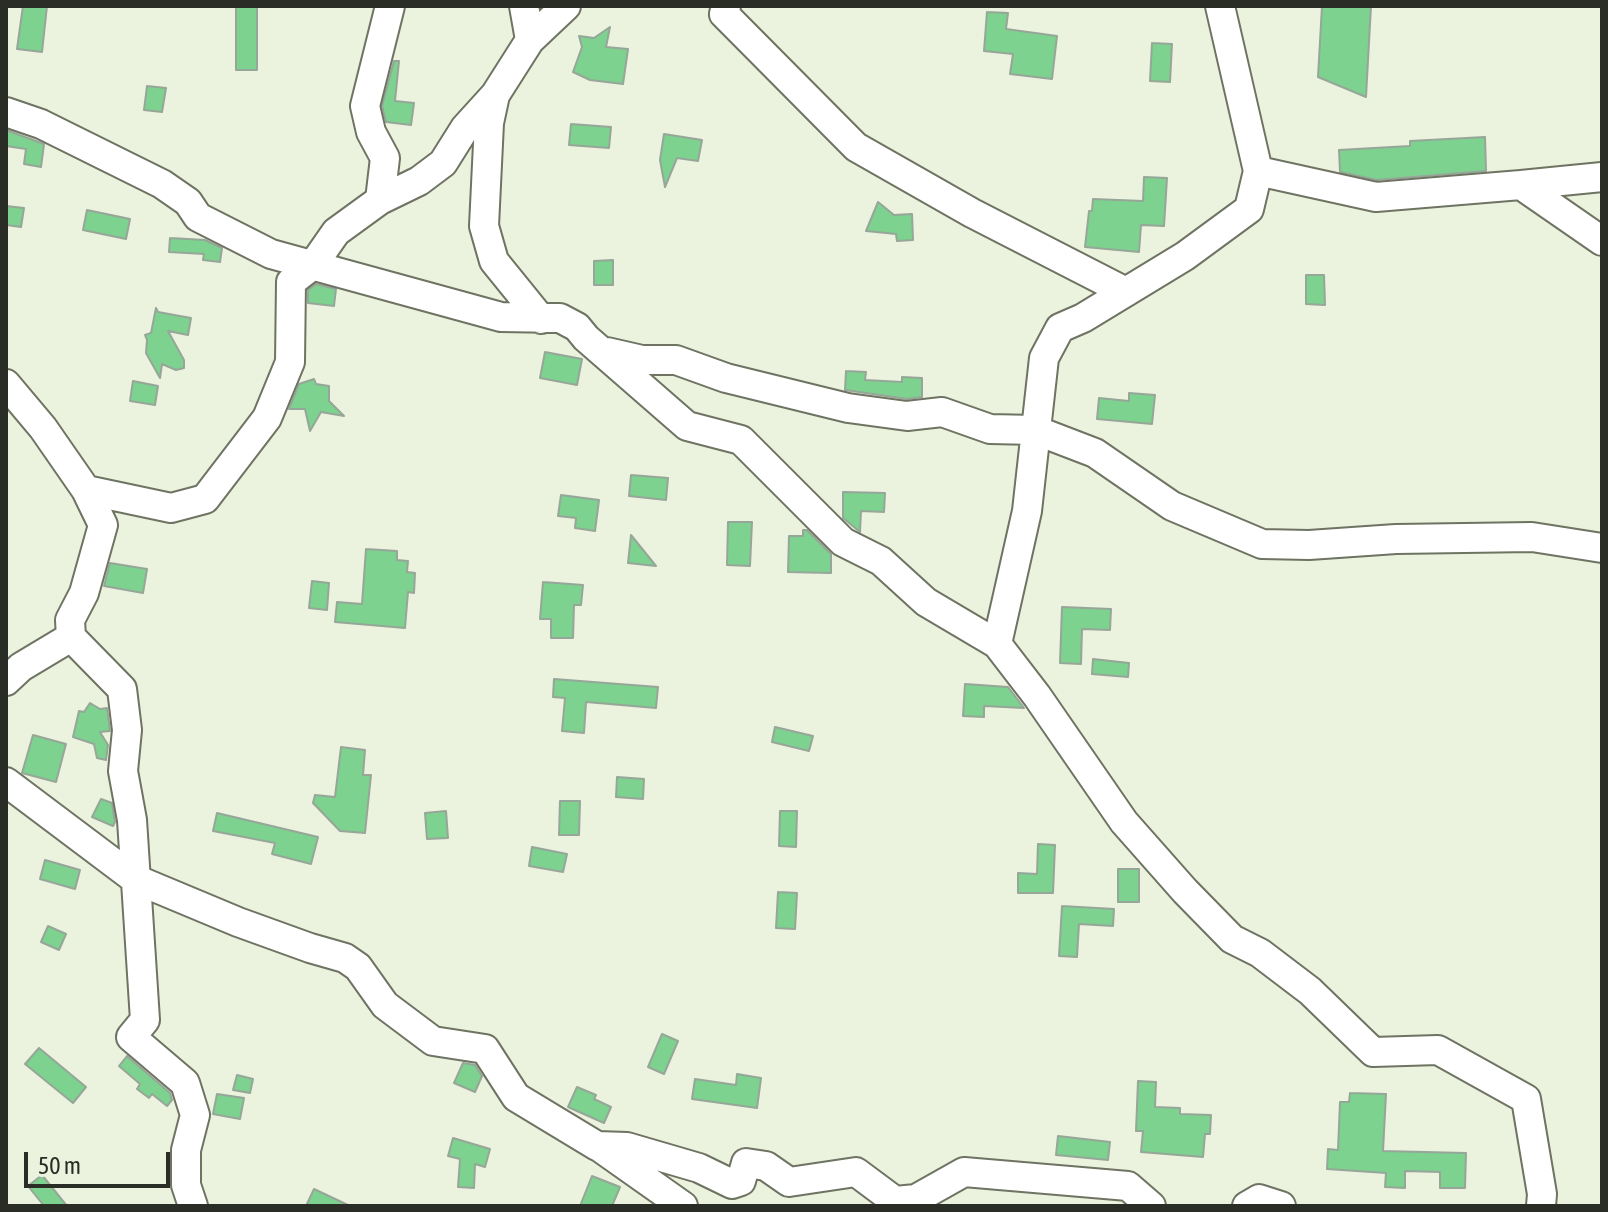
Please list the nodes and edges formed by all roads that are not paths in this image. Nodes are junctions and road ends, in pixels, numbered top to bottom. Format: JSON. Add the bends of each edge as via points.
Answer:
{"nodes":[{"id":1,"x":390,"y":6,"type":"edge"},
{"id":2,"x":524,"y":6,"type":"edge"},
{"id":3,"x":566,"y":6,"type":"edge"},
{"id":4,"x":1220,"y":6,"type":"edge"},
{"id":5,"x":722,"y":9,"type":"edge"},
{"id":6,"x":530,"y":40,"type":"junction"},
{"id":7,"x":495,"y":95,"type":"junction"},
{"id":8,"x":6,"y":112,"type":"edge"},
{"id":9,"x":1258,"y":171,"type":"junction"},
{"id":10,"x":1602,"y":177,"type":"edge"},
{"id":11,"x":1521,"y":185,"type":"junction"},
{"id":12,"x":380,"y":200,"type":"junction"},
{"id":13,"x":1602,"y":241,"type":"edge"},
{"id":14,"x":313,"y":265,"type":"junction"},
{"id":15,"x":1126,"y":292,"type":"junction"},
{"id":16,"x":541,"y":319,"type":"junction"},
{"id":17,"x":603,"y":351,"type":"junction"},
{"id":18,"x":6,"y":384,"type":"edge"},
{"id":19,"x":1035,"y":430,"type":"junction"},
{"id":20,"x":86,"y":490,"type":"junction"},
{"id":21,"x":1602,"y":548,"type":"edge"},
{"id":22,"x":71,"y":637,"type":"junction"},
{"id":23,"x":997,"y":644,"type":"junction"},
{"id":24,"x":6,"y":681,"type":"edge"},
{"id":25,"x":6,"y":782,"type":"edge"},
{"id":26,"x":135,"y":879,"type":"junction"},
{"id":27,"x":597,"y":1146,"type":"junction"},
{"id":28,"x":193,"y":1206,"type":"edge"},
{"id":29,"x":683,"y":1206,"type":"edge"},
{"id":30,"x":1151,"y":1206,"type":"edge"},
{"id":31,"x":1247,"y":1206,"type":"edge"},
{"id":32,"x":1281,"y":1206,"type":"edge"},
{"id":33,"x":1541,"y":1206,"type":"edge"}],
"edges":[{"from":1,"to":12,"type":"street","via":[[365,106],[385,158]]},
{"from":2,"to":6,"type":"street"},
{"from":3,"to":6,"type":"street"},
{"from":4,"to":9,"type":"street"},
{"from":5,"to":15,"type":"street","via":[[856,147]]},
{"from":6,"to":7,"type":"street"},
{"from":7,"to":12,"type":"street","via":[[443,163]]},
{"from":7,"to":16,"type":"street","via":[[484,226],[494,261]]},
{"from":8,"to":14,"type":"street","via":[[162,184],[188,202],[198,217],[271,254]]},
{"from":9,"to":11,"type":"street","via":[[1376,197]]},
{"from":9,"to":15,"type":"street","via":[[1249,209]]},
{"from":10,"to":11,"type":"street"},
{"from":11,"to":13,"type":"street"},
{"from":12,"to":14,"type":"street","via":[[336,232]]},
{"from":14,"to":16,"type":"street","via":[[501,317]]},
{"from":14,"to":20,"type":"street","via":[[291,282],[290,362],[267,418],[205,499],[171,508]]},
{"from":15,"to":19,"type":"street","via":[[1060,328],[1044,358]]},
{"from":16,"to":17,"type":"street","via":[[560,318]]},
{"from":17,"to":19,"type":"street","via":[[642,360],[676,360],[848,408],[907,416],[942,412],[990,429]]},
{"from":17,"to":23,"type":"street","via":[[687,426],[741,440],[843,542],[881,561],[926,602]]},
{"from":18,"to":20,"type":"street"},
{"from":19,"to":21,"type":"street","via":[[1095,453],[1172,506],[1262,544],[1532,537]]},
{"from":19,"to":23,"type":"street","via":[[1027,511]]},
{"from":20,"to":22,"type":"street","via":[[103,525],[84,593],[70,620]]},
{"from":22,"to":24,"type":"street"},
{"from":22,"to":26,"type":"street","via":[[122,689],[127,730],[123,771]]},
{"from":23,"to":33,"type":"street","via":[[1124,822],[1232,939],[1310,991],[1373,1052],[1438,1050],[1526,1099]]},
{"from":25,"to":26,"type":"street"},
{"from":26,"to":27,"type":"street","via":[[345,958],[358,967],[385,1005],[433,1041],[485,1049],[516,1097]]},
{"from":26,"to":28,"type":"street","via":[[145,1020],[131,1037],[185,1083],[195,1115],[186,1150],[186,1185]]},
{"from":27,"to":29,"type":"street"},
{"from":27,"to":30,"type":"street","via":[[627,1147],[699,1168],[732,1184],[741,1181],[746,1163],[766,1166],[789,1182],[856,1172],[895,1201],[916,1199],[964,1172],[1128,1186]]},
{"from":31,"to":32,"type":"street","via":[[1259,1199]]}]}
